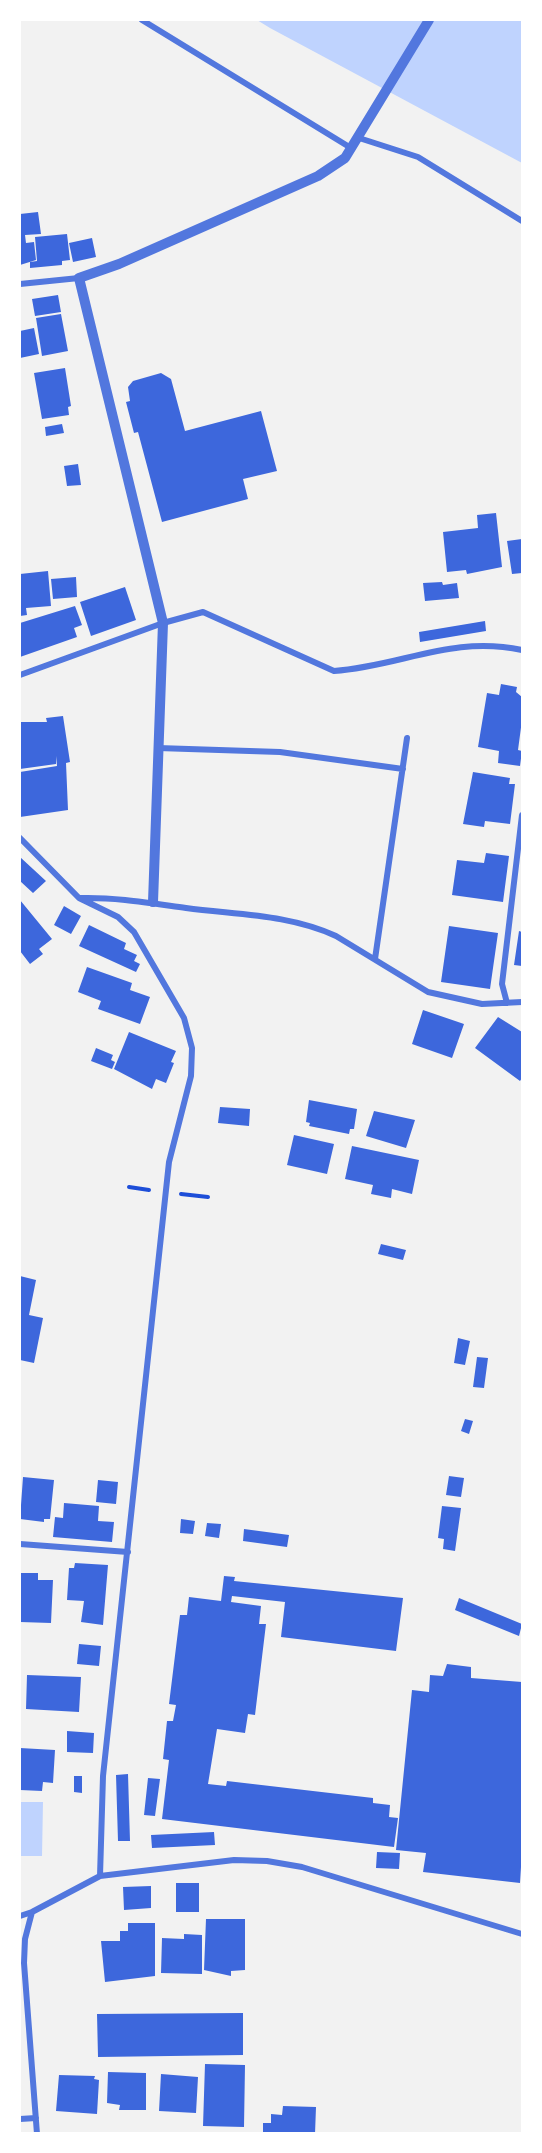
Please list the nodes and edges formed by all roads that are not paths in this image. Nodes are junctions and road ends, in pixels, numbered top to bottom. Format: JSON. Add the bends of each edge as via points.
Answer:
{"nodes":[{"id":1,"x":142,"y":20,"type":"edge"},
{"id":2,"x":429,"y":20,"type":"edge"},
{"id":3,"x":359,"y":138,"type":"junction"},
{"id":4,"x":351,"y":148,"type":"junction"},
{"id":5,"x":522,"y":220,"type":"edge"},
{"id":6,"x":79,"y":278,"type":"junction"},
{"id":7,"x":20,"y":284,"type":"edge"},
{"id":8,"x":163,"y":623,"type":"junction"},
{"id":9,"x":522,"y":650,"type":"edge"},
{"id":10,"x":20,"y":675,"type":"edge"},
{"id":11,"x":407,"y":738,"type":"dead end"},
{"id":12,"x":158,"y":748,"type":"junction"},
{"id":13,"x":403,"y":769,"type":"junction"},
{"id":14,"x":522,"y":815,"type":"edge"},
{"id":15,"x":20,"y":838,"type":"edge"},
{"id":16,"x":79,"y":898,"type":"junction"},
{"id":17,"x":153,"y":902,"type":"junction"},
{"id":18,"x":375,"y":959,"type":"junction"},
{"id":19,"x":522,"y":1002,"type":"edge"},
{"id":20,"x":507,"y":1003,"type":"junction"},
{"id":21,"x":20,"y":1544,"type":"edge"},
{"id":22,"x":128,"y":1552,"type":"junction"},
{"id":23,"x":100,"y":1876,"type":"junction"},
{"id":24,"x":32,"y":1912,"type":"junction"},
{"id":25,"x":20,"y":1916,"type":"edge"},
{"id":26,"x":522,"y":1934,"type":"edge"},
{"id":27,"x":36,"y":2118,"type":"junction"},
{"id":28,"x":20,"y":2119,"type":"edge"},
{"id":29,"x":37,"y":2133,"type":"edge"}],
"edges":[{"from":1,"to":4,"type":"street"},
{"from":2,"to":3,"type":"street"},
{"from":3,"to":4,"type":"street"},
{"from":3,"to":5,"type":"street","via":[[418,157]]},
{"from":4,"to":6,"type":"street","via":[[345,158],[318,176]]},
{"from":6,"to":7,"type":"street"},
{"from":6,"to":8,"type":"street"},
{"from":8,"to":9,"type":"street","via":[[203,612],[334,671],[354,670],[461,645]]},
{"from":8,"to":10,"type":"street"},
{"from":8,"to":12,"type":"street"},
{"from":11,"to":13,"type":"street"},
{"from":12,"to":13,"type":"street","via":[[280,752]]},
{"from":12,"to":17,"type":"street"},
{"from":13,"to":18,"type":"street"},
{"from":14,"to":20,"type":"street","via":[[502,984]]},
{"from":15,"to":16,"type":"street"},
{"from":16,"to":17,"type":"street","via":[[117,897]]},
{"from":16,"to":22,"type":"street","via":[[118,917],[134,932],[184,1018],[192,1048],[191,1076],[169,1162]]},
{"from":17,"to":18,"type":"street","via":[[269,916],[320,929]]},
{"from":18,"to":20,"type":"street","via":[[428,992],[463,1002]]},
{"from":19,"to":20,"type":"street"},
{"from":21,"to":22,"type":"street"},
{"from":22,"to":23,"type":"street","via":[[103,1776]]},
{"from":23,"to":24,"type":"street"},
{"from":23,"to":26,"type":"street","via":[[234,1860],[267,1861],[302,1867]]},
{"from":24,"to":25,"type":"street"},
{"from":24,"to":27,"type":"street","via":[[24,1963]]},
{"from":27,"to":28,"type":"street"},
{"from":27,"to":29,"type":"street"}]}
